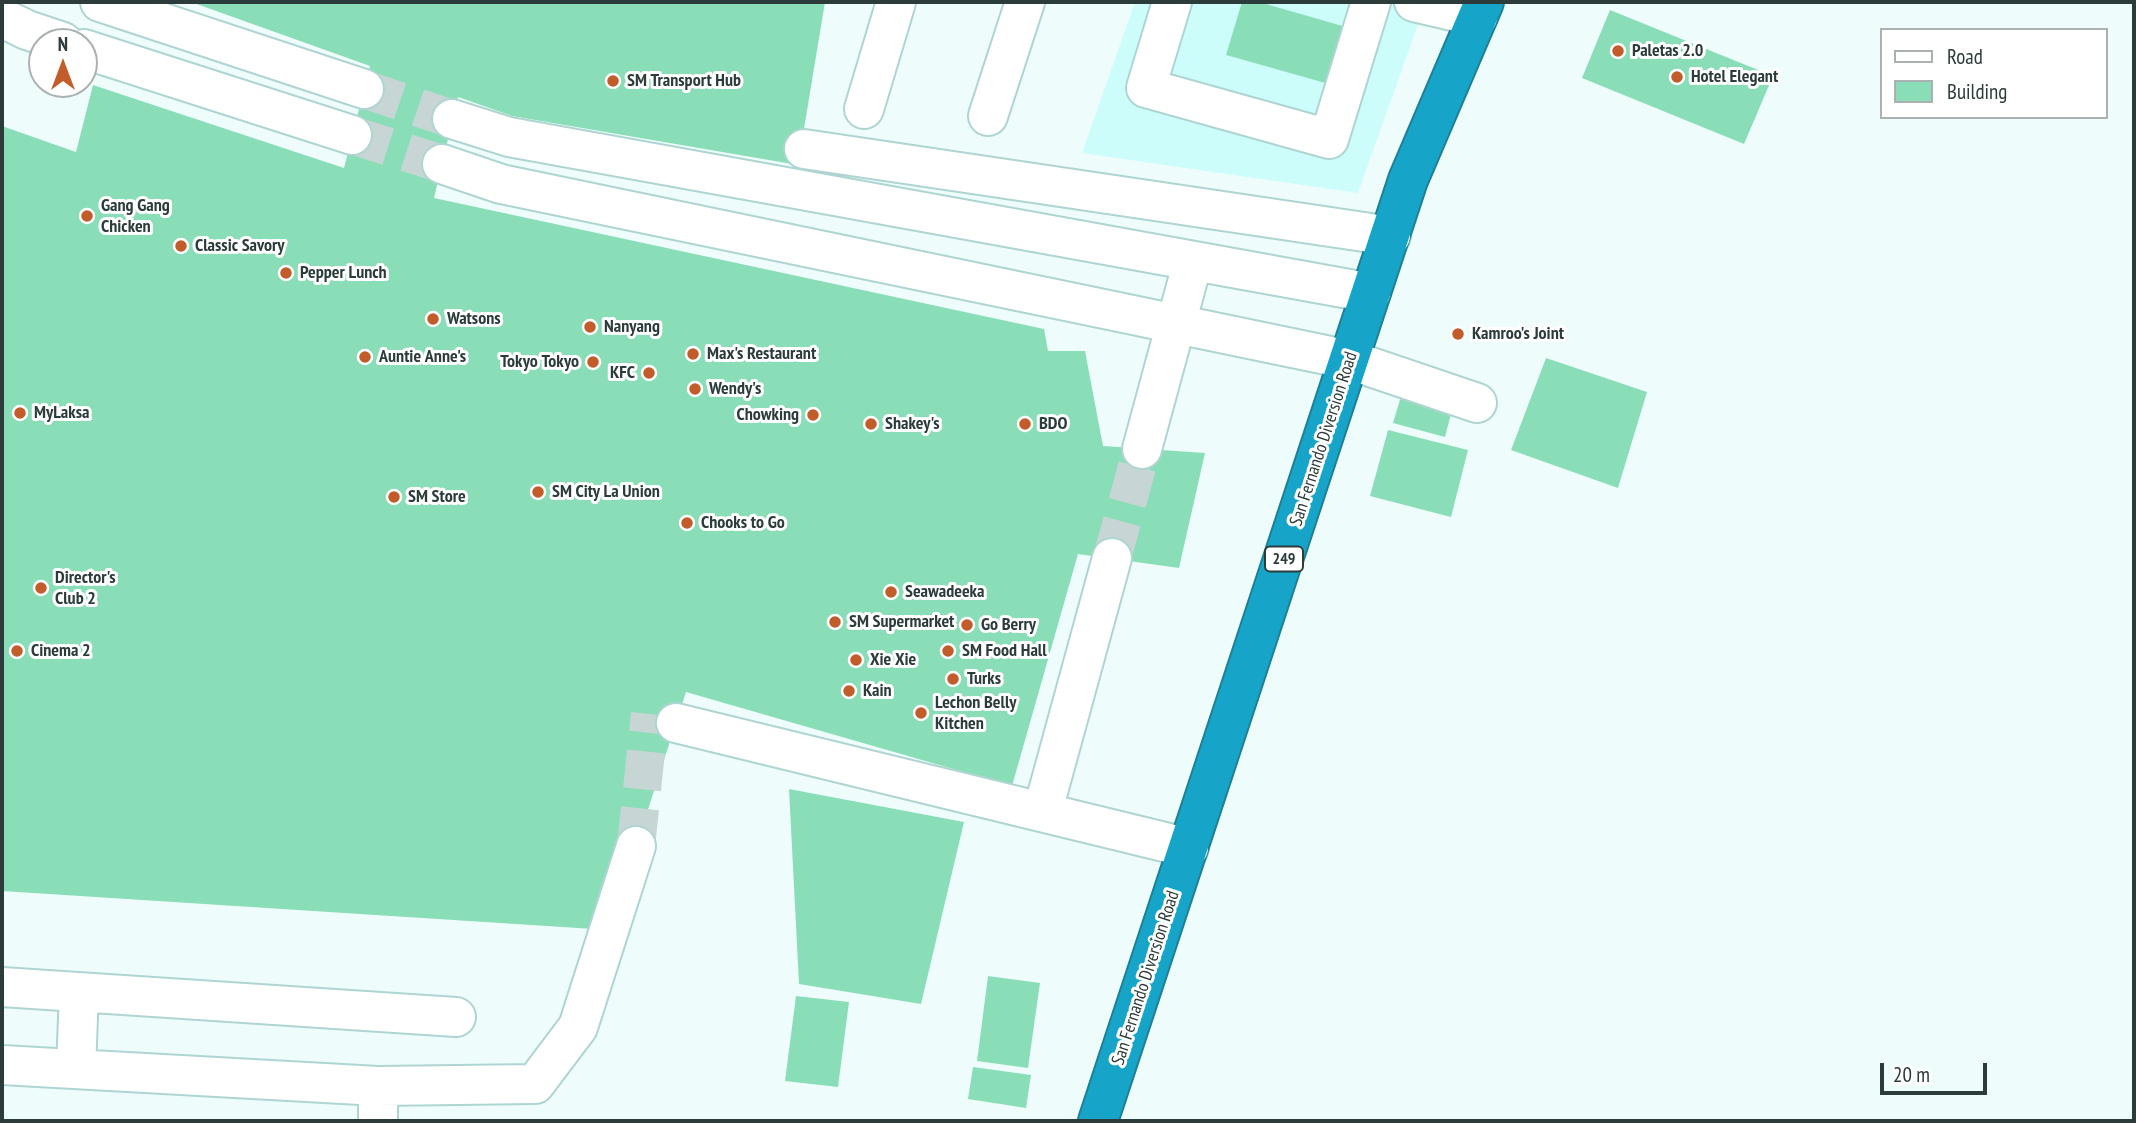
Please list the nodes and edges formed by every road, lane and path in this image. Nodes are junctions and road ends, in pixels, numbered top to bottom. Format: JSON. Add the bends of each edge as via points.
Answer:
{"nodes":[{"id":1,"x":100,"y":2,"type":"edge"},
{"id":2,"x":896,"y":2,"type":"edge"},
{"id":3,"x":1025,"y":2,"type":"edge"},
{"id":4,"x":1172,"y":2,"type":"edge"},
{"id":5,"x":1371,"y":2,"type":"edge"},
{"id":6,"x":1414,"y":2,"type":"edge"},
{"id":7,"x":1481,"y":9,"type":"edge"},
{"id":8,"x":19,"y":17,"type":"edge"},
{"id":9,"x":38,"y":28,"type":"edge"},
{"id":10,"x":98,"y":53,"type":"edge"},
{"id":11,"x":364,"y":89,"type":"tunnel mouth"},
{"id":12,"x":864,"y":109,"type":"dead end"},
{"id":13,"x":988,"y":116,"type":"dead end"},
{"id":14,"x":452,"y":119,"type":"tunnel mouth"},
{"id":15,"x":352,"y":135,"type":"tunnel mouth"},
{"id":16,"x":804,"y":149,"type":"dead end"},
{"id":17,"x":442,"y":164,"type":"tunnel mouth"},
{"id":18,"x":1391,"y":236,"type":"junction"},
{"id":19,"x":1193,"y":261,"type":"junction"},
{"id":20,"x":1371,"y":293,"type":"junction"},
{"id":21,"x":1176,"y":324,"type":"junction"},
{"id":22,"x":1350,"y":360,"type":"junction"},
{"id":23,"x":1477,"y":403,"type":"dead end"},
{"id":24,"x":1142,"y":449,"type":"tunnel mouth"},
{"id":25,"x":1112,"y":558,"type":"tunnel mouth"},
{"id":26,"x":676,"y":723,"type":"dead end"},
{"id":27,"x":1042,"y":810,"type":"junction"},
{"id":28,"x":636,"y":846,"type":"tunnel mouth"},
{"id":29,"x":1189,"y":848,"type":"junction"},
{"id":30,"x":2,"y":987,"type":"edge"},
{"id":31,"x":79,"y":992,"type":"junction"},
{"id":32,"x":456,"y":1017,"type":"dead end"},
{"id":33,"x":2,"y":1065,"type":"edge"},
{"id":34,"x":76,"y":1069,"type":"junction"},
{"id":35,"x":378,"y":1103,"type":"edge"},
{"id":36,"x":1098,"y":1121,"type":"edge"}],
"edges":[{"from":1,"to":11,"type":"street"},
{"from":2,"to":12,"type":"street"},
{"from":3,"to":13,"type":"street"},
{"from":4,"to":5,"type":"street","via":[[1146,88],[1329,139]]},
{"from":6,"to":7,"type":"street"},
{"from":7,"to":18,"type":"highway","name":"San Fernando Diversion Road","number":"249","via":[[1408,180]]},
{"from":8,"to":9,"type":"street"},
{"from":10,"to":15,"type":"street"},
{"from":14,"to":19,"type":"street","via":[[509,137]]},
{"from":16,"to":18,"type":"street"},
{"from":17,"to":21,"type":"street","via":[[501,184]]},
{"from":18,"to":20,"type":"highway","name":"San Fernando Diversion Road","number":"249"},
{"from":19,"to":20,"type":"street"},
{"from":19,"to":21,"type":"street"},
{"from":20,"to":22,"type":"highway","name":"San Fernando Diversion Road","number":"249"},
{"from":21,"to":22,"type":"street"},
{"from":21,"to":24,"type":"street"},
{"from":22,"to":23,"type":"street"},
{"from":22,"to":29,"type":"highway","name":"San Fernando Diversion Road","number":"249"},
{"from":25,"to":27,"type":"street"},
{"from":26,"to":27,"type":"street"},
{"from":27,"to":29,"type":"street"},
{"from":28,"to":35,"type":"street","via":[[578,1027],[535,1084]]},
{"from":29,"to":36,"type":"highway","name":"San Fernando Diversion Road","number":"249"},
{"from":30,"to":31,"type":"street"},
{"from":31,"to":32,"type":"street"},
{"from":31,"to":34,"type":"street"},
{"from":33,"to":34,"type":"street"},
{"from":34,"to":35,"type":"street"}]}
